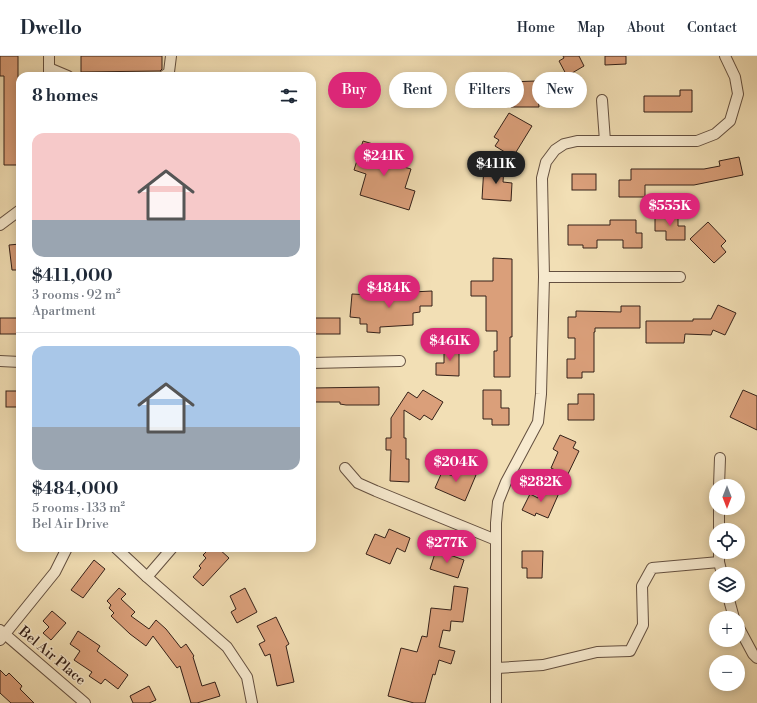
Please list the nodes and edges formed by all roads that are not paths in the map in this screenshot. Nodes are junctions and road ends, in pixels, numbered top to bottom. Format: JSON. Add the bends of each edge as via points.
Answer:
{"nodes":[{"id":1,"x":49,"y":56,"type":"edge"},
{"id":2,"x":170,"y":56,"type":"edge"},
{"id":3,"x":725,"y":56,"type":"edge"},
{"id":4,"x":49,"y":72,"type":"edge"},
{"id":5,"x":169,"y":72,"type":"edge"},
{"id":6,"x":602,"y":100,"type":"dead end"},
{"id":7,"x":605,"y":141,"type":"junction"},
{"id":8,"x":16,"y":213,"type":"edge"},
{"id":9,"x":0,"y":225,"type":"edge"},
{"id":10,"x":544,"y":276,"type":"junction"},
{"id":11,"x":680,"y":277,"type":"dead end"},
{"id":12,"x":0,"y":361,"type":"edge"},
{"id":13,"x":400,"y":361,"type":"dead end"},
{"id":14,"x":16,"y":362,"type":"edge"},
{"id":15,"x":316,"y":363,"type":"edge"},
{"id":16,"x":720,"y":458,"type":"dead end"},
{"id":17,"x":345,"y":468,"type":"dead end"},
{"id":18,"x":720,"y":479,"type":"edge"},
{"id":19,"x":496,"y":540,"type":"junction"},
{"id":20,"x":65,"y":552,"type":"edge"},
{"id":21,"x":120,"y":552,"type":"edge"},
{"id":22,"x":169,"y":552,"type":"edge"},
{"id":23,"x":709,"y":559,"type":"edge"},
{"id":24,"x":147,"y":577,"type":"junction"},
{"id":25,"x":2,"y":635,"type":"edge"},
{"id":26,"x":745,"y":639,"type":"edge"},
{"id":27,"x":757,"y":658,"type":"edge"},
{"id":28,"x":497,"y":668,"type":"junction"},
{"id":29,"x":85,"y":703,"type":"edge"},
{"id":30,"x":252,"y":703,"type":"edge"},
{"id":31,"x":496,"y":703,"type":"edge"}],
"edges":[{"from":1,"to":4,"type":"street"},
{"from":2,"to":5,"type":"street"},
{"from":3,"to":7,"type":"street","via":[[735,77],[738,94],[730,120],[715,134],[698,141]]},
{"from":6,"to":7,"type":"street"},
{"from":7,"to":10,"type":"street","via":[[564,144],[555,150],[546,162],[542,178]]},
{"from":8,"to":9,"type":"street"},
{"from":10,"to":11,"type":"street"},
{"from":10,"to":19,"type":"street","via":[[538,422],[498,502]]},
{"from":12,"to":14,"type":"street"},
{"from":13,"to":15,"type":"street"},
{"from":16,"to":18,"type":"street"},
{"from":17,"to":19,"type":"street","via":[[358,483]]},
{"from":19,"to":28,"type":"street"},
{"from":20,"to":25,"type":"street","via":[[55,572]]},
{"from":21,"to":24,"type":"street"},
{"from":22,"to":24,"type":"street"},
{"from":23,"to":28,"type":"street","via":[[652,568],[642,586],[643,626],[630,651],[597,652],[543,665]]},
{"from":24,"to":30,"type":"street","via":[[228,647],[247,677]]},
{"from":25,"to":29,"type":"street","name":"Bel Air Place"},
{"from":26,"to":27,"type":"street"},
{"from":28,"to":31,"type":"street"}]}
